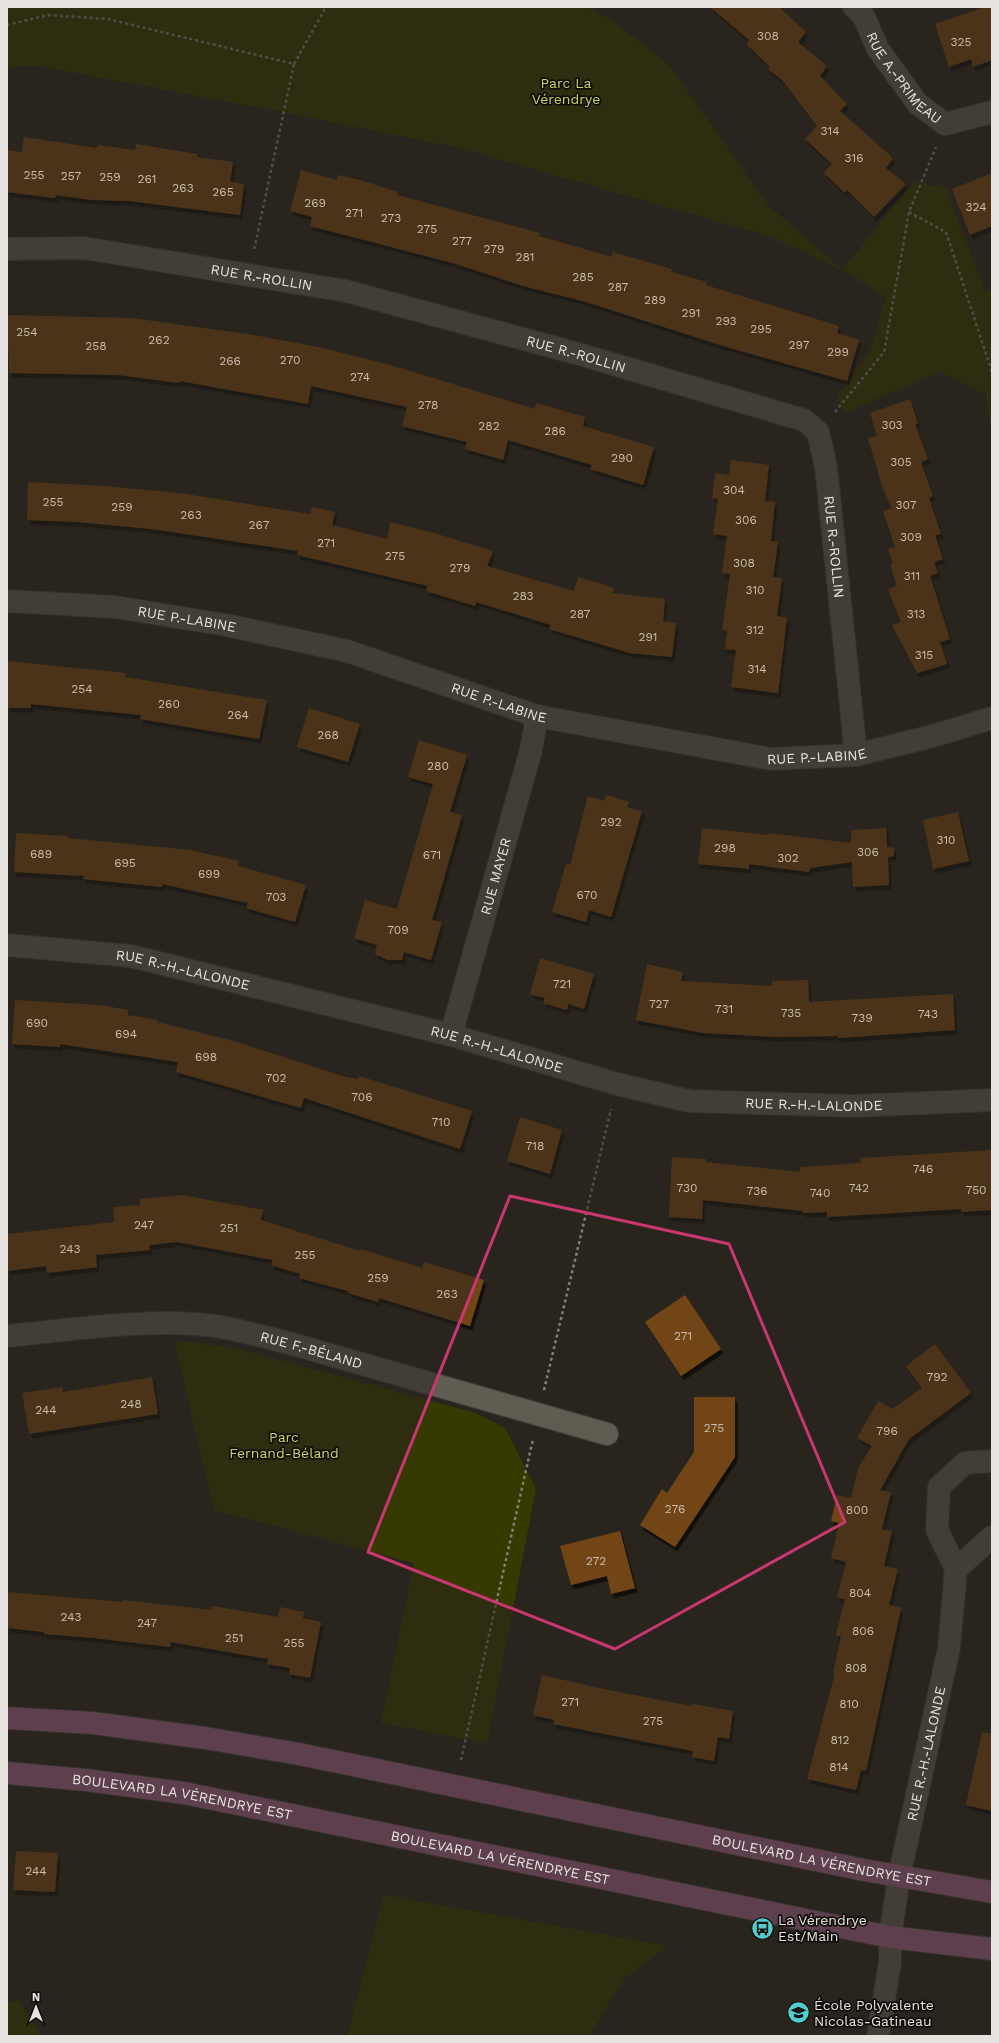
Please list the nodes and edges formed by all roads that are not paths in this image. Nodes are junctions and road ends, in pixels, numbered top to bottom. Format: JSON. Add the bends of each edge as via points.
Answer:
{"nodes":[{"id":1,"x":854,"y":7,"type":"edge"},
{"id":2,"x":992,"y":112,"type":"edge"},
{"id":3,"x":7,"y":249,"type":"edge"},
{"id":4,"x":7,"y":601,"type":"edge"},
{"id":5,"x":537,"y":716,"type":"junction"},
{"id":6,"x":992,"y":718,"type":"edge"},
{"id":7,"x":856,"y":755,"type":"junction"},
{"id":8,"x":7,"y":945,"type":"edge"},
{"id":9,"x":451,"y":1035,"type":"junction"},
{"id":10,"x":992,"y":1100,"type":"edge"},
{"id":11,"x":7,"y":1336,"type":"edge"},
{"id":12,"x":607,"y":1434,"type":"dead end"},
{"id":13,"x":992,"y":1461,"type":"edge"},
{"id":14,"x":992,"y":1537,"type":"edge"},
{"id":15,"x":956,"y":1569,"type":"junction"},
{"id":16,"x":7,"y":1718,"type":"edge"},
{"id":17,"x":7,"y":1773,"type":"edge"},
{"id":18,"x":899,"y":1877,"type":"junction"},
{"id":19,"x":992,"y":1892,"type":"edge"},
{"id":20,"x":890,"y":1937,"type":"junction"},
{"id":21,"x":992,"y":1949,"type":"edge"},
{"id":22,"x":878,"y":2036,"type":"edge"}],
"edges":[{"from":1,"to":2,"type":"street","name":"RUE A.-PRIMEAU","via":[[863,15],[878,50],[918,104],[945,124]]},
{"from":3,"to":7,"type":"street","name":"RUE R.-ROLLIN","via":[[84,248],[346,291],[576,353],[804,420],[818,432],[826,467]]},
{"from":4,"to":5,"type":"street","name":"RUE P.-LABINE","via":[[115,607],[241,628],[347,652]]},
{"from":5,"to":7,"type":"street","name":"RUE P.-LABINE","via":[[771,759]]},
{"from":5,"to":9,"type":"street","name":"RUE MAYER","via":[[531,750]]},
{"from":6,"to":7,"type":"street","name":"RUE P.-LABINE"},
{"from":8,"to":9,"type":"street","name":"RUE R.-H.-LALONDE","via":[[131,956]]},
{"from":9,"to":10,"type":"street","name":"RUE R.-H.-LALONDE","via":[[617,1084],[689,1101],[854,1106]]},
{"from":11,"to":12,"type":"street","name":"RUE F.-BÉLAND","via":[[104,1326],[198,1324],[289,1343]]},
{"from":13,"to":15,"type":"street","via":[[965,1463],[940,1488],[937,1530]]},
{"from":14,"to":15,"type":"street"},
{"from":15,"to":18,"type":"street","name":"RUE R.-H.-LALONDE","via":[[949,1648]]},
{"from":16,"to":18,"type":"main road","name":"BOULEVARD LA VÉRENDRYE EST","via":[[93,1723],[205,1738],[314,1757]]},
{"from":17,"to":20,"type":"main road","name":"BOULEVARD LA VÉRENDRYE EST","via":[[184,1793]]},
{"from":18,"to":19,"type":"main road","name":"BOULEVARD LA VÉRENDRYE EST"},
{"from":18,"to":20,"type":"street","name":"RUE R.-H.-LALONDE"},
{"from":20,"to":21,"type":"main road","name":"BOULEVARD LA VÉRENDRYE EST"},
{"from":20,"to":22,"type":"street","name":"RUE R.-H.-LALONDE","via":[[890,1963]]}]}
